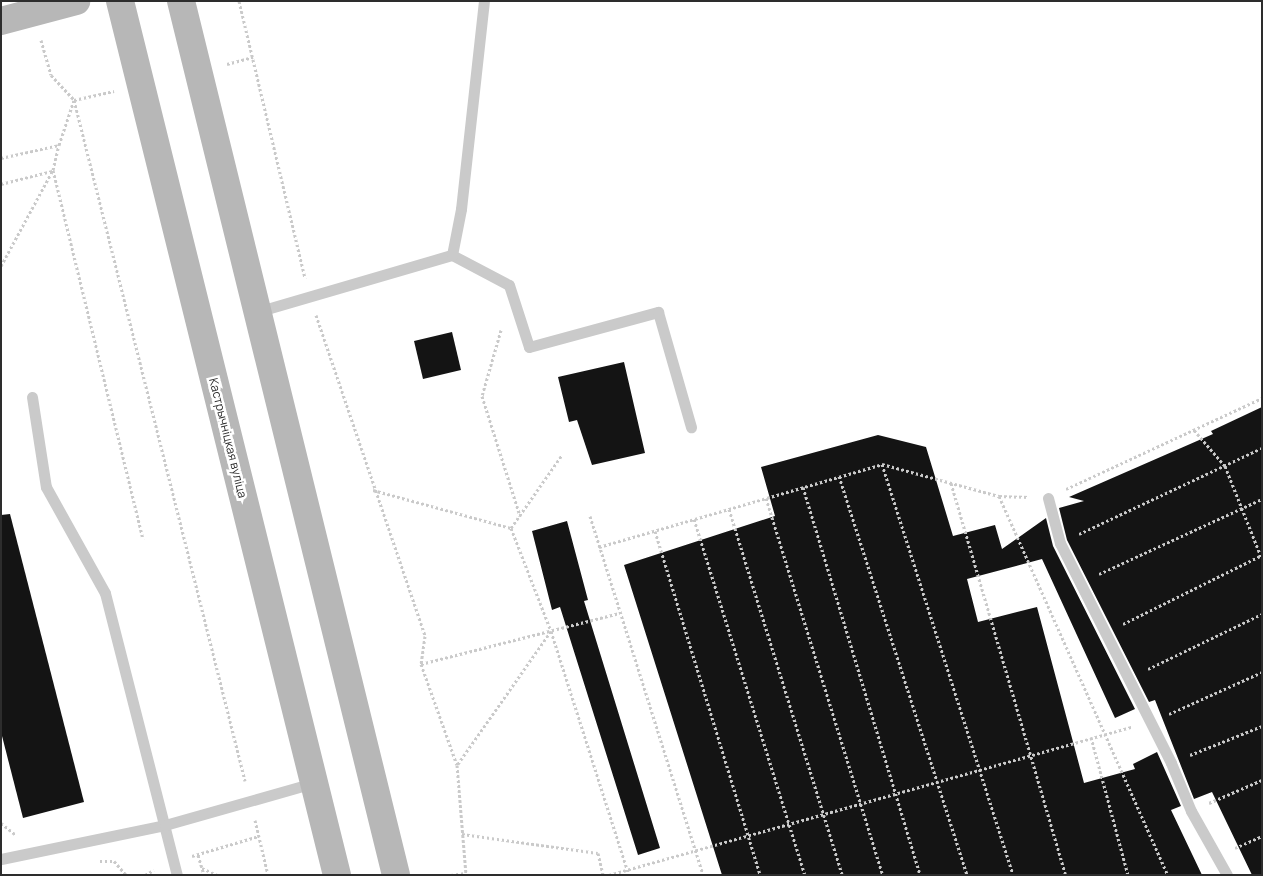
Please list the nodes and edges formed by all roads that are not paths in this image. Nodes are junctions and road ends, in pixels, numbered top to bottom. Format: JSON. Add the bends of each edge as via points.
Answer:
{"nodes":[{"id":1,"x":76,"y":1,"type":"edge"},
{"id":2,"x":120,"y":1,"type":"edge"},
{"id":3,"x":181,"y":1,"type":"edge"},
{"id":4,"x":484,"y":1,"type":"edge"},
{"id":5,"x":1,"y":21,"type":"edge"},
{"id":6,"x":452,"y":255,"type":"junction"},
{"id":7,"x":260,"y":311,"type":"junction"},
{"id":8,"x":32,"y":397,"type":"dead end"},
{"id":9,"x":691,"y":427,"type":"dead end"},
{"id":10,"x":1048,"y":498,"type":"road end"},
{"id":11,"x":313,"y":783,"type":"junction"},
{"id":12,"x":164,"y":826,"type":"junction"},
{"id":13,"x":1,"y":859,"type":"edge"},
{"id":14,"x":177,"y":875,"type":"edge"},
{"id":15,"x":337,"y":875,"type":"edge"},
{"id":16,"x":396,"y":875,"type":"edge"},
{"id":17,"x":1227,"y":875,"type":"edge"}],
"edges":[{"from":1,"to":5,"type":"main road"},
{"from":2,"to":11,"type":"main road","name":"Кастрычніцкая вуліца"},
{"from":3,"to":7,"type":"main road"},
{"from":4,"to":6,"type":"lane","via":[[461,209]]},
{"from":6,"to":7,"type":"lane"},
{"from":6,"to":9,"type":"lane","via":[[509,285],[529,347],[658,312]]},
{"from":7,"to":16,"type":"main road"},
{"from":8,"to":12,"type":"lane","via":[[46,486],[105,593]]},
{"from":10,"to":17,"type":"lane","via":[[1060,543],[1171,763],[1191,811]]},
{"from":11,"to":12,"type":"lane"},
{"from":11,"to":15,"type":"main road","name":"Кастрычніцкая вуліца"},
{"from":12,"to":13,"type":"lane"},
{"from":12,"to":14,"type":"lane"}]}
